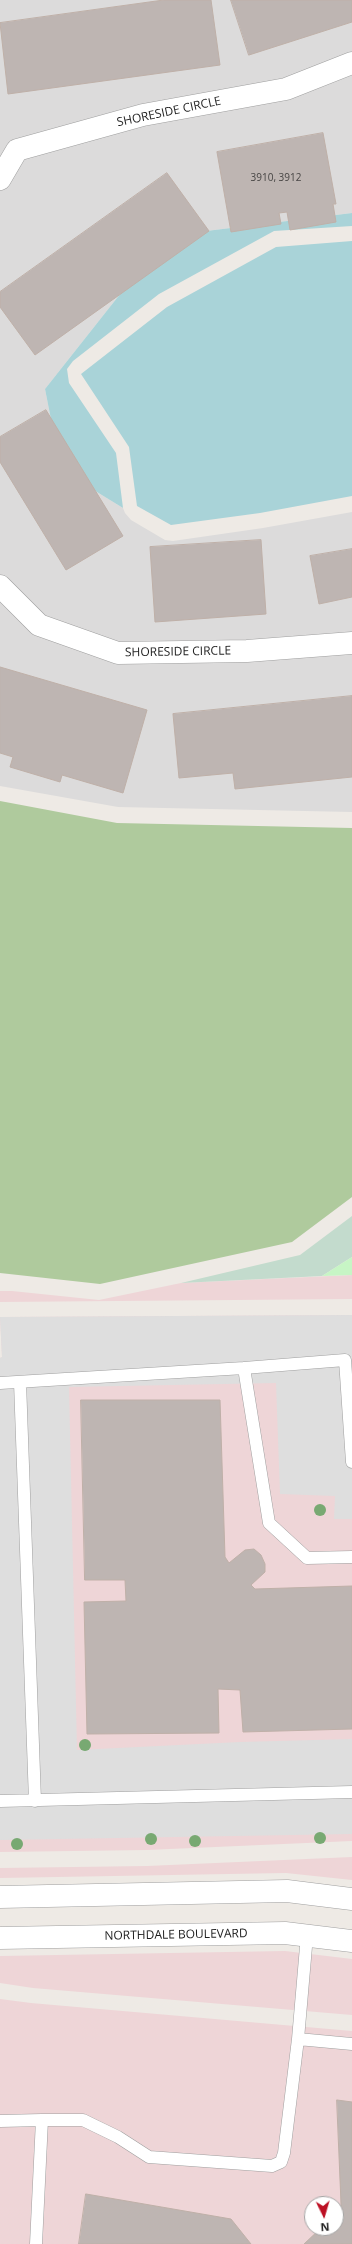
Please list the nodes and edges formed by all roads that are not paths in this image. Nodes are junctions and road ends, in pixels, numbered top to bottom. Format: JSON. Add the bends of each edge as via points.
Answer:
{"nodes":[{"id":1,"x":352,"y":63,"type":"edge"},
{"id":2,"x":0,"y":179,"type":"edge"},
{"id":3,"x":0,"y":586,"type":"edge"},
{"id":4,"x":352,"y":643,"type":"edge"},
{"id":5,"x":349,"y":1361,"type":"edge"},
{"id":6,"x":244,"y":1368,"type":"junction"},
{"id":7,"x":20,"y":1382,"type":"junction"},
{"id":8,"x":0,"y":1383,"type":"edge"},
{"id":9,"x":352,"y":1462,"type":"edge"},
{"id":10,"x":352,"y":1557,"type":"edge"},
{"id":11,"x":352,"y":1792,"type":"edge"},
{"id":12,"x":0,"y":1801,"type":"edge"},
{"id":13,"x":35,"y":1801,"type":"junction"},
{"id":14,"x":0,"y":1896,"type":"edge"},
{"id":15,"x":352,"y":1899,"type":"edge"},
{"id":16,"x":307,"y":1935,"type":"junction"},
{"id":17,"x":0,"y":1938,"type":"edge"},
{"id":18,"x":352,"y":1940,"type":"edge"},
{"id":19,"x":298,"y":2039,"type":"junction"},
{"id":20,"x":352,"y":2044,"type":"edge"},
{"id":21,"x":42,"y":2120,"type":"junction"},
{"id":22,"x":0,"y":2121,"type":"edge"},
{"id":23,"x":36,"y":2244,"type":"edge"}],
"edges":[{"from":1,"to":2,"type":"street","name":"SHORESIDE CIRCLE","via":[[286,88],[142,115],[17,150]]},
{"from":3,"to":4,"type":"street","name":"SHORESIDE CIRCLE","via":[[39,625],[118,653],[247,652]]},
{"from":5,"to":6,"type":"lane"},
{"from":5,"to":9,"type":"lane"},
{"from":6,"to":7,"type":"lane"},
{"from":6,"to":10,"type":"lane","via":[[269,1523],[308,1558]]},
{"from":7,"to":8,"type":"lane"},
{"from":7,"to":13,"type":"lane"},
{"from":11,"to":13,"type":"lane"},
{"from":12,"to":13,"type":"lane"},
{"from":14,"to":15,"type":"street","via":[[287,1891]]},
{"from":16,"to":17,"type":"street","name":"NORTHDALE BOULEVARD","via":[[285,1933]]},
{"from":16,"to":18,"type":"street","name":"NORTHDALE BOULEVARD"},
{"from":16,"to":19,"type":"lane"},
{"from":19,"to":20,"type":"lane"},
{"from":19,"to":21,"type":"lane","via":[[284,2152],[281,2162],[272,2166],[149,2157],[118,2137],[83,2120]]},
{"from":21,"to":22,"type":"lane"},
{"from":21,"to":23,"type":"lane"}]}
